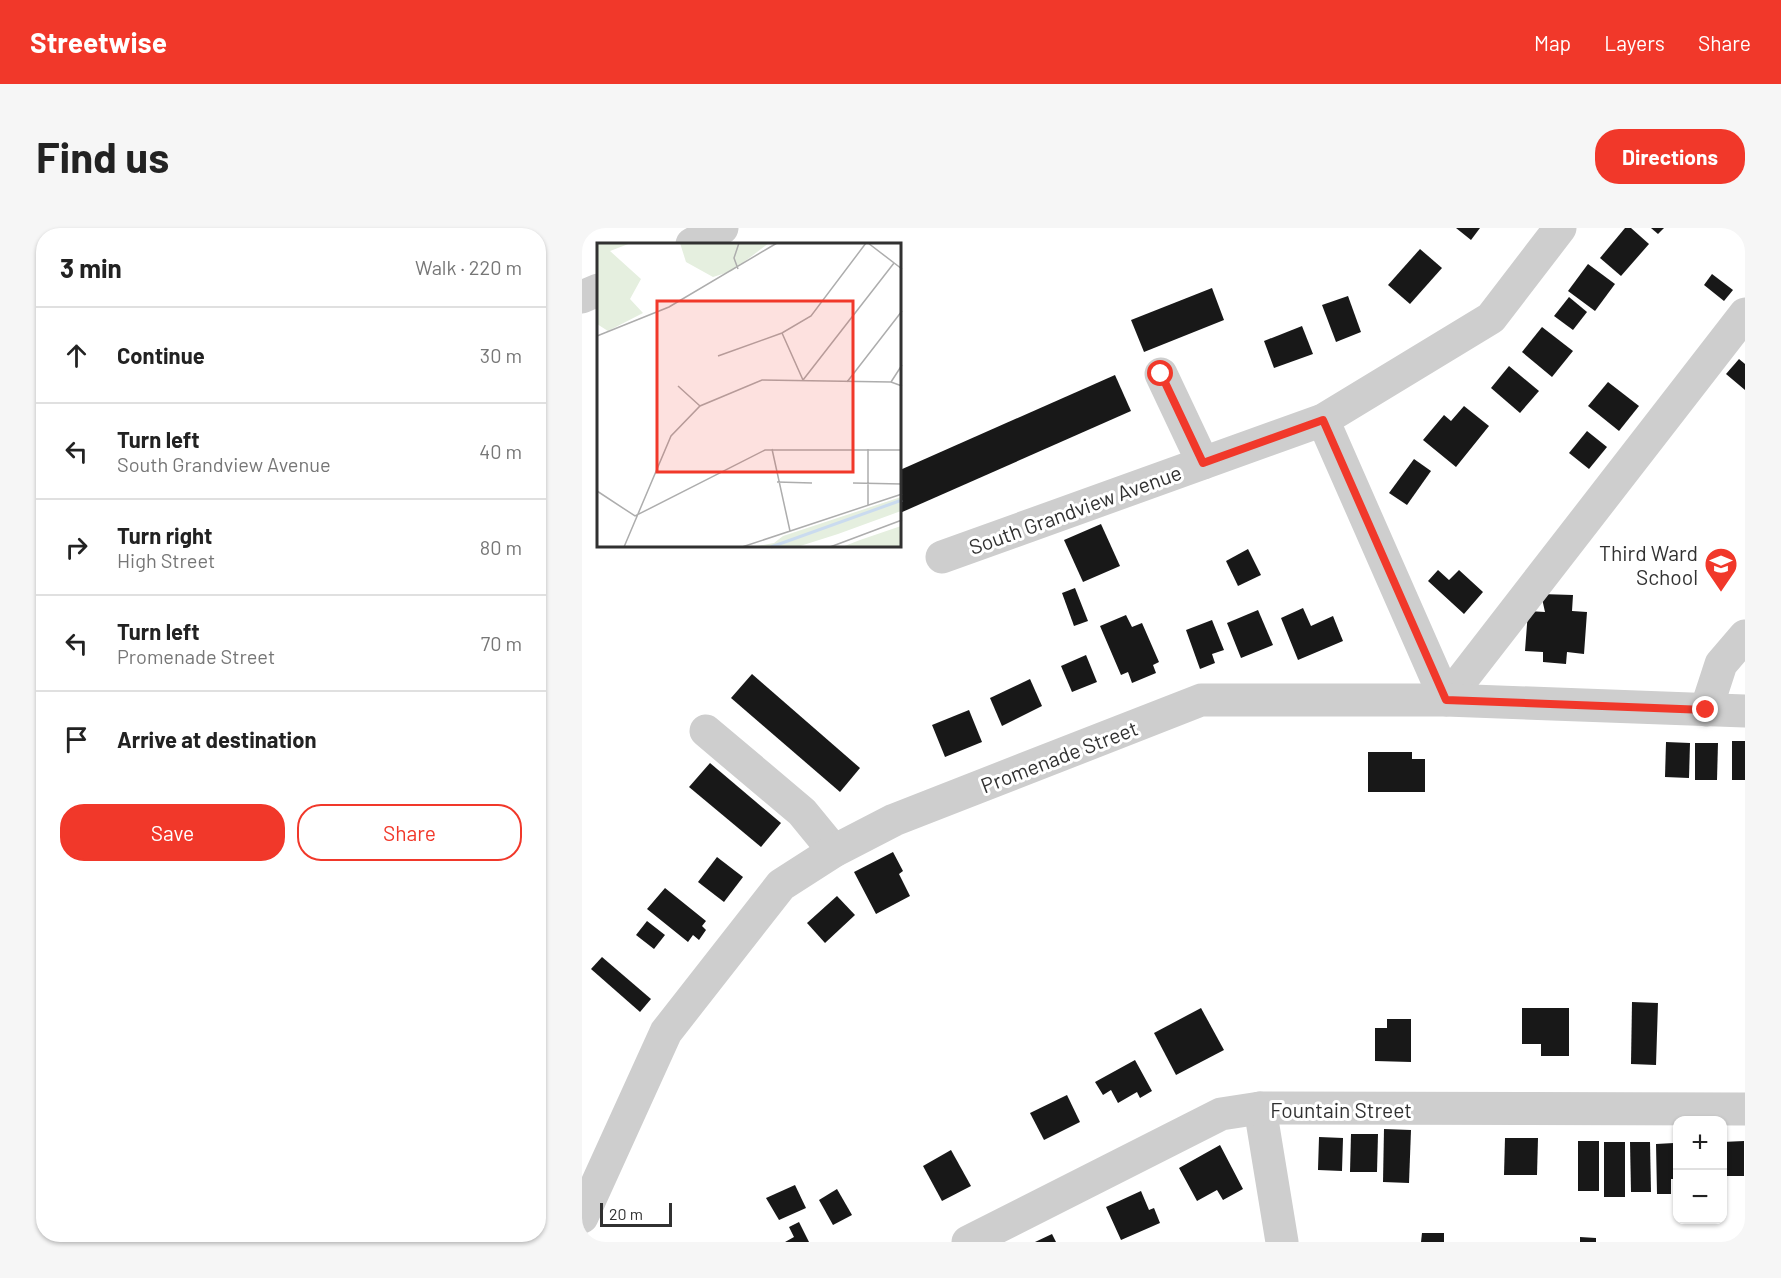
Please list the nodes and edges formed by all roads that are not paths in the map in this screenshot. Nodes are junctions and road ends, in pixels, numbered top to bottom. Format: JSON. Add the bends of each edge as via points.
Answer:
{"nodes":[{"id":1,"x":722,"y":228,"type":"edge"},
{"id":2,"x":1560,"y":228,"type":"edge"},
{"id":3,"x":694,"y":243,"type":"edge"},
{"id":4,"x":597,"y":290,"type":"edge"},
{"id":5,"x":582,"y":297,"type":"edge"},
{"id":6,"x":1745,"y":314,"type":"edge"},
{"id":7,"x":1161,"y":374,"type":"dead end"},
{"id":8,"x":1323,"y":420,"type":"junction"},
{"id":9,"x":1203,"y":463,"type":"junction"},
{"id":10,"x":942,"y":557,"type":"dead end"},
{"id":11,"x":1745,"y":636,"type":"edge"},
{"id":12,"x":1446,"y":700,"type":"junction"},
{"id":13,"x":1706,"y":710,"type":"junction"},
{"id":14,"x":1745,"y":711,"type":"edge"},
{"id":15,"x":706,"y":731,"type":"dead end"},
{"id":16,"x":834,"y":851,"type":"junction"},
{"id":17,"x":1260,"y":1108,"type":"junction"},
{"id":18,"x":1745,"y":1109,"type":"edge"},
{"id":19,"x":582,"y":1217,"type":"edge"},
{"id":20,"x":968,"y":1242,"type":"edge"},
{"id":21,"x":1282,"y":1242,"type":"edge"}],
"edges":[{"from":1,"to":3,"type":"street"},
{"from":2,"to":8,"type":"street","name":"South Grandview Avenue","via":[[1491,318]]},
{"from":4,"to":5,"type":"street"},
{"from":6,"to":12,"type":"street"},
{"from":7,"to":9,"type":"street"},
{"from":8,"to":9,"type":"street","name":"South Grandview Avenue"},
{"from":8,"to":12,"type":"street"},
{"from":9,"to":10,"type":"street","name":"South Grandview Avenue"},
{"from":11,"to":13,"type":"street","via":[[1721,664]]},
{"from":12,"to":13,"type":"street","name":"Promenade Street"},
{"from":12,"to":16,"type":"street","name":"Promenade Street","via":[[1201,700],[894,820]]},
{"from":13,"to":14,"type":"street","name":"Promenade Street"},
{"from":15,"to":16,"type":"street","via":[[802,812]]},
{"from":16,"to":19,"type":"street","name":"Promenade Street","via":[[781,885],[666,1032]]},
{"from":17,"to":18,"type":"street","name":"Fountain Street"},
{"from":17,"to":20,"type":"street","name":"Fountain Street","via":[[1221,1114]]},
{"from":17,"to":21,"type":"street"}]}
